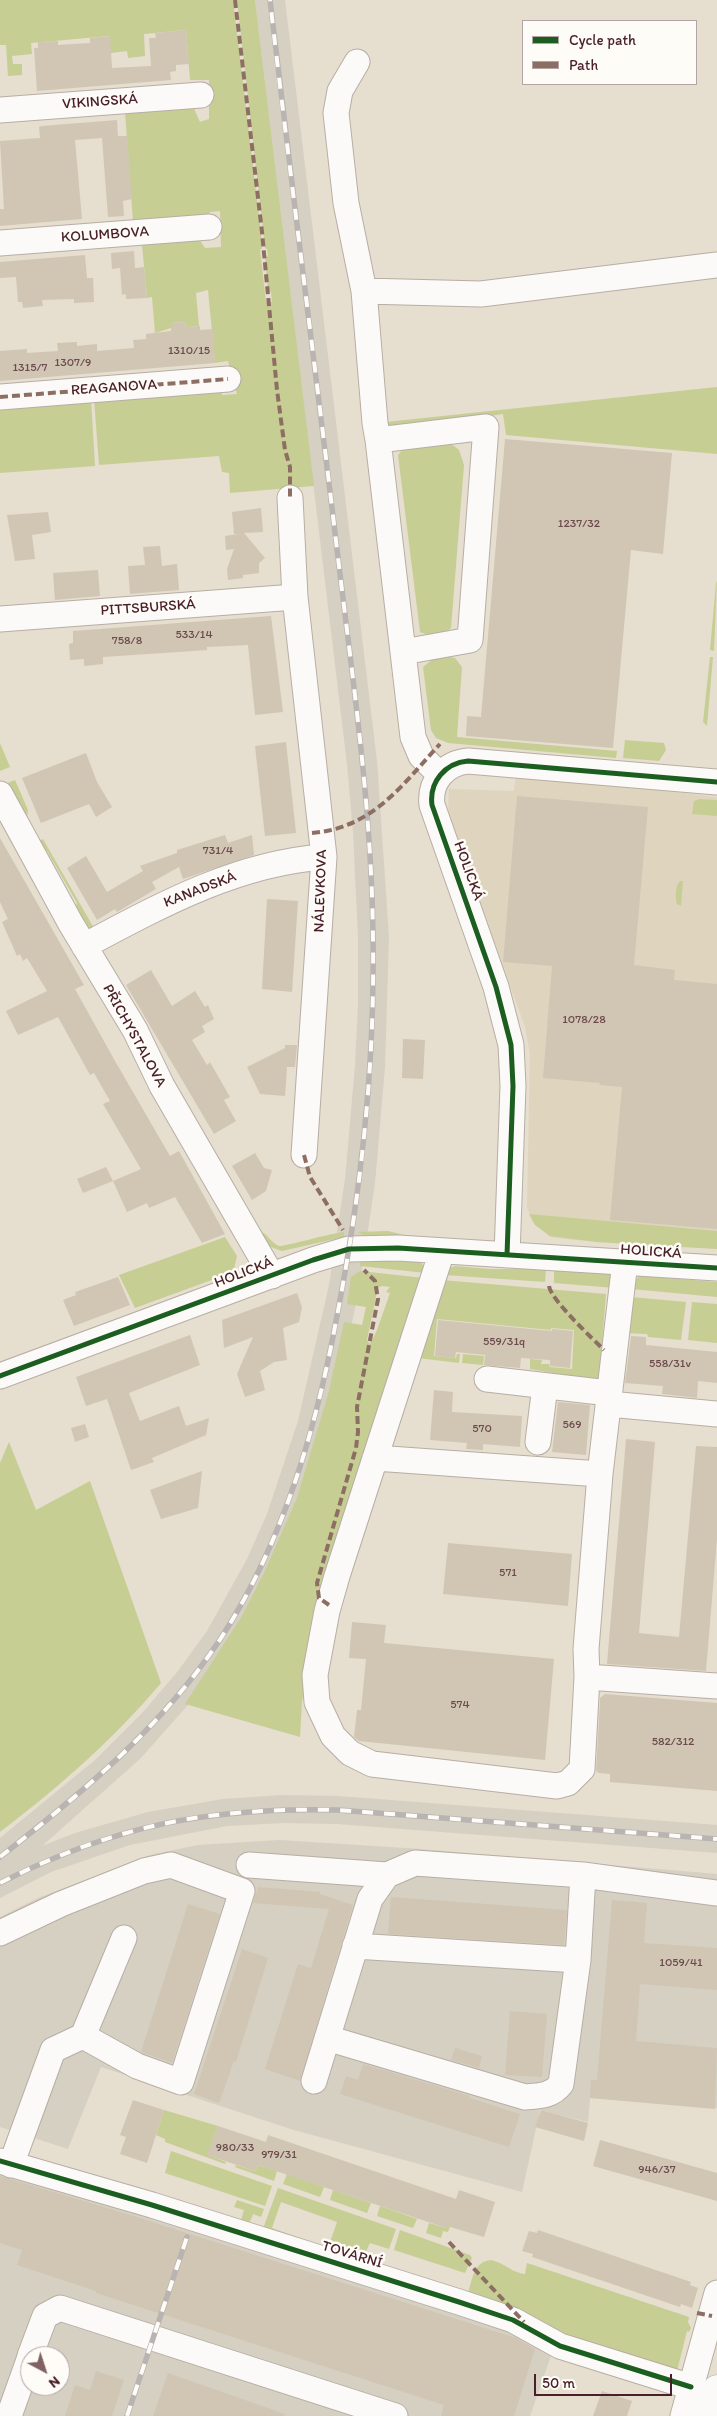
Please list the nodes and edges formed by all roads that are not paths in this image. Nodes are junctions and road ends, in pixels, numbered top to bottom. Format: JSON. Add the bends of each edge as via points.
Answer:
{"nodes":[{"id":1,"x":357,"y":62,"type":"dead end"},
{"id":2,"x":201,"y":95,"type":"dead end"},
{"id":3,"x":0,"y":110,"type":"edge"},
{"id":4,"x":209,"y":227,"type":"dead end"},
{"id":5,"x":0,"y":243,"type":"edge"},
{"id":6,"x":717,"y":265,"type":"edge"},
{"id":7,"x":364,"y":292,"type":"junction"},
{"id":8,"x":228,"y":380,"type":"dead end"},
{"id":9,"x":0,"y":397,"type":"edge"},
{"id":10,"x":378,"y":440,"type":"junction"},
{"id":11,"x":290,"y":498,"type":"dead end"},
{"id":12,"x":295,"y":597,"type":"junction"},
{"id":13,"x":0,"y":619,"type":"edge"},
{"id":14,"x":403,"y":652,"type":"junction"},
{"id":15,"x":440,"y":775,"type":"junction"},
{"id":16,"x":717,"y":782,"type":"edge"},
{"id":17,"x":2,"y":802,"type":"edge"},
{"id":18,"x":324,"y":858,"type":"junction"},
{"id":19,"x":84,"y":946,"type":"junction"},
{"id":20,"x":304,"y":1155,"type":"dead end"},
{"id":21,"x":442,"y":1251,"type":"junction"},
{"id":22,"x":507,"y":1255,"type":"junction"},
{"id":23,"x":625,"y":1262,"type":"junction"},
{"id":24,"x":713,"y":1269,"type":"edge"},
{"id":25,"x":272,"y":1276,"type":"junction"},
{"id":26,"x":0,"y":1376,"type":"edge"},
{"id":27,"x":487,"y":1379,"type":"dead end"},
{"id":28,"x":545,"y":1386,"type":"junction"},
{"id":29,"x":609,"y":1399,"type":"junction"},
{"id":30,"x":717,"y":1414,"type":"edge"},
{"id":31,"x":538,"y":1442,"type":"dead end"},
{"id":32,"x":375,"y":1458,"type":"junction"},
{"id":33,"x":600,"y":1474,"type":"junction"},
{"id":34,"x":587,"y":1678,"type":"junction"},
{"id":35,"x":716,"y":1679,"type":"edge"},
{"id":36,"x":249,"y":1865,"type":"dead end"},
{"id":37,"x":387,"y":1875,"type":"junction"},
{"id":38,"x":583,"y":1875,"type":"junction"},
{"id":39,"x":717,"y":1893,"type":"edge"},
{"id":40,"x":0,"y":1933,"type":"edge"},
{"id":41,"x":124,"y":1938,"type":"dead end"},
{"id":42,"x":356,"y":1946,"type":"junction"},
{"id":43,"x":578,"y":1960,"type":"junction"},
{"id":44,"x":83,"y":2036,"type":"junction"},
{"id":45,"x":327,"y":2038,"type":"junction"},
{"id":46,"x":314,"y":2081,"type":"dead end"},
{"id":47,"x":6,"y":2163,"type":"edge"},
{"id":48,"x":715,"y":2309,"type":"edge"},
{"id":49,"x":34,"y":2346,"type":"edge"},
{"id":50,"x":20,"y":2385,"type":"edge"},
{"id":51,"x":704,"y":2388,"type":"edge"},
{"id":52,"x":9,"y":2416,"type":"edge"},
{"id":53,"x":395,"y":2416,"type":"edge"},
{"id":54,"x":683,"y":2416,"type":"edge"},
{"id":55,"x":708,"y":2416,"type":"edge"}],
"edges":[{"from":1,"to":7,"type":"street","via":[[340,90],[336,114],[346,203]]},
{"from":2,"to":3,"type":"street","name":"VIKINGSKÁ"},
{"from":4,"to":5,"type":"street","name":"KOLUMBOVA"},
{"from":6,"to":7,"type":"street","via":[[481,294]]},
{"from":7,"to":10,"type":"street"},
{"from":8,"to":9,"type":"street","name":"REAGANOVA"},
{"from":10,"to":14,"type":"street"},
{"from":10,"to":14,"type":"street","via":[[486,427],[470,640]]},
{"from":11,"to":12,"type":"street","name":"NÁLEVKOVA"},
{"from":12,"to":13,"type":"street","name":"PITTSBURSKÁ"},
{"from":12,"to":18,"type":"street","name":"NÁLEVKOVA"},
{"from":14,"to":15,"type":"street","via":[[414,742],[424,761]]},
{"from":15,"to":16,"type":"street","via":[[456,763],[476,761]]},
{"from":15,"to":22,"type":"street","name":"HOLICKÁ","via":[[432,790],[432,805],[500,997],[513,1057]]},
{"from":17,"to":19,"type":"street","name":"PŘICHYSTALOVA"},
{"from":18,"to":19,"type":"street","name":"KANADSKÁ","via":[[297,860],[235,876],[167,901]]},
{"from":18,"to":20,"type":"street","name":"NÁLEVKOVA"},
{"from":19,"to":25,"type":"street","name":"PŘICHYSTALOVA"},
{"from":21,"to":22,"type":"street","name":"HOLICKÁ"},
{"from":21,"to":25,"type":"street","name":"HOLICKÁ","via":[[349,1249]]},
{"from":21,"to":32,"type":"street"},
{"from":22,"to":23,"type":"street","name":"HOLICKÁ"},
{"from":23,"to":24,"type":"street","name":"HOLICKÁ"},
{"from":23,"to":29,"type":"street"},
{"from":25,"to":26,"type":"street","name":"HOLICKÁ"},
{"from":27,"to":28,"type":"street"},
{"from":28,"to":29,"type":"street"},
{"from":28,"to":31,"type":"street"},
{"from":29,"to":30,"type":"street"},
{"from":29,"to":33,"type":"street"},
{"from":32,"to":33,"type":"street"},
{"from":32,"to":34,"type":"street","via":[[327,1611],[316,1675],[322,1715],[341,1745],[360,1759],[384,1766],[557,1786],[568,1784],[582,1769]]},
{"from":33,"to":34,"type":"street","via":[[586,1649]]},
{"from":34,"to":35,"type":"street"},
{"from":36,"to":37,"type":"street"},
{"from":37,"to":38,"type":"street","via":[[415,1863]]},
{"from":37,"to":42,"type":"street","via":[[370,1899]]},
{"from":38,"to":39,"type":"street"},
{"from":38,"to":43,"type":"street"},
{"from":40,"to":44,"type":"street","via":[[61,1904],[144,1871],[171,1865],[242,1890],[181,2082],[137,2066]]},
{"from":41,"to":44,"type":"street"},
{"from":42,"to":43,"type":"street"},
{"from":42,"to":45,"type":"street"},
{"from":43,"to":45,"type":"street","via":[[561,2084],[556,2092],[525,2097]]},
{"from":44,"to":47,"type":"street","via":[[53,2050]]},
{"from":45,"to":46,"type":"street"},
{"from":47,"to":51,"type":"street","name":"TOVÁRNÍ","via":[[152,2205],[459,2302],[513,2320],[560,2346]]},
{"from":48,"to":51,"type":"street"},
{"from":49,"to":53,"type":"street","via":[[45,2316],[60,2308]]},
{"from":50,"to":52,"type":"street"},
{"from":51,"to":54,"type":"street"},
{"from":51,"to":55,"type":"main road"}]}
